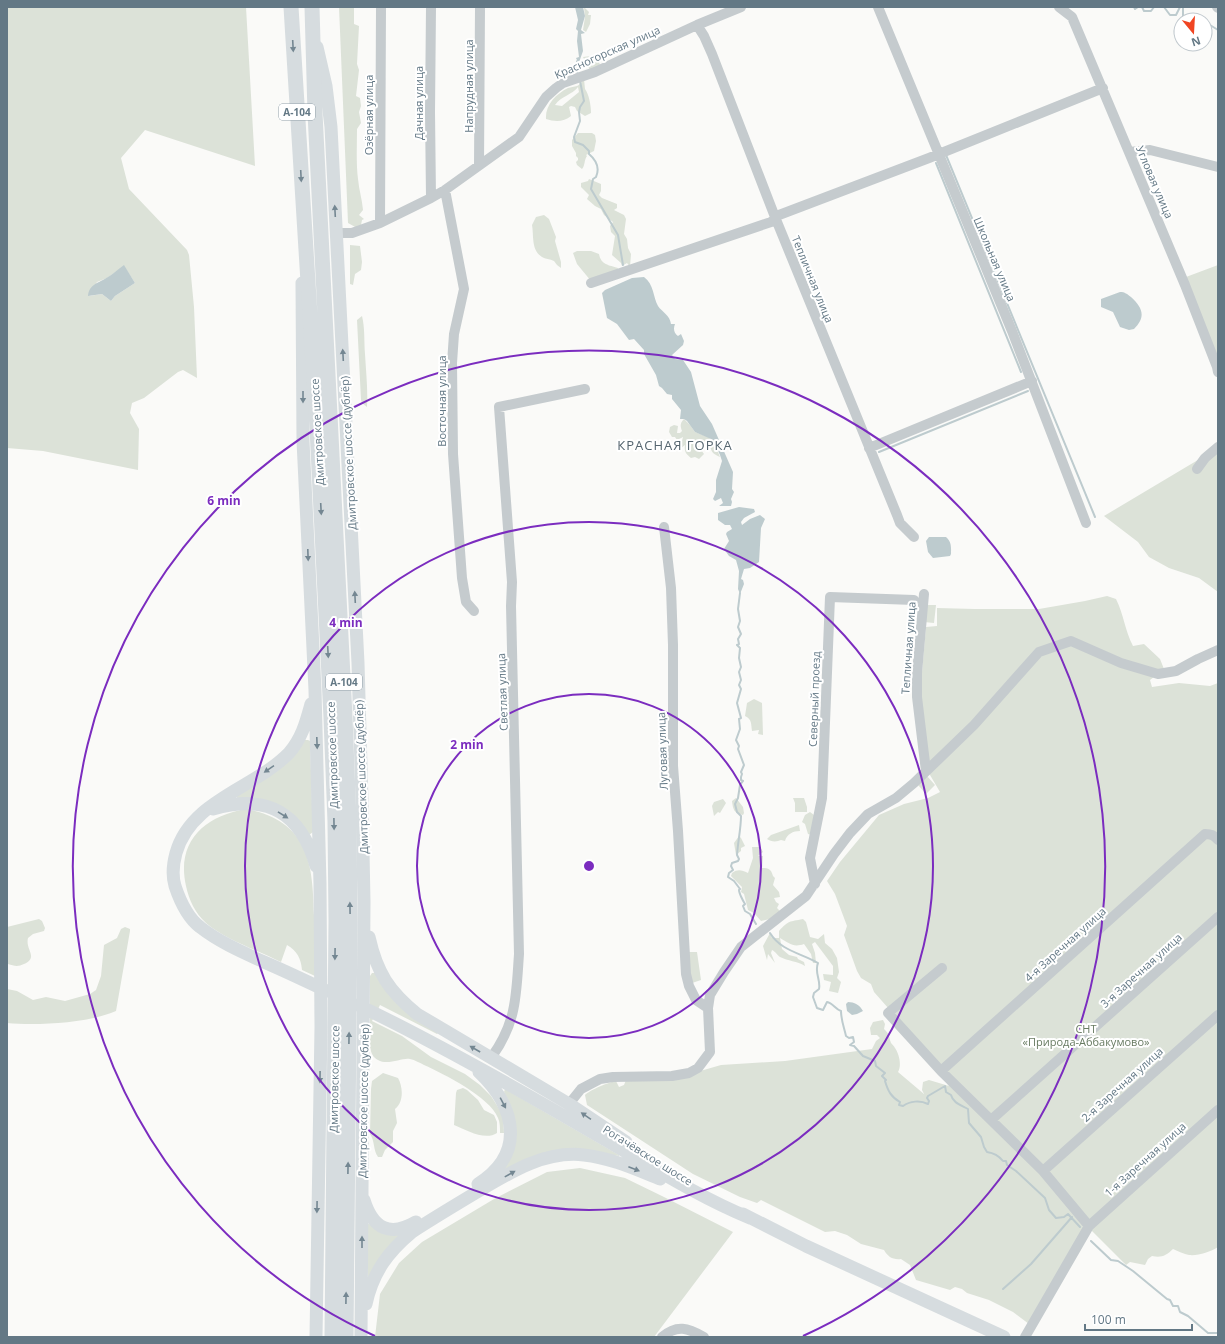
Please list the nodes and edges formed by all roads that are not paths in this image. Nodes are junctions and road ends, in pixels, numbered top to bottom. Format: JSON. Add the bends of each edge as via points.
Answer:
{"nodes":[{"id":1,"x":291,"y":7,"type":"edge"},
{"id":2,"x":312,"y":7,"type":"edge"},
{"id":3,"x":381,"y":7,"type":"edge"},
{"id":4,"x":431,"y":7,"type":"edge"},
{"id":5,"x":480,"y":7,"type":"edge"},
{"id":6,"x":741,"y":7,"type":"edge"},
{"id":7,"x":878,"y":7,"type":"edge"},
{"id":8,"x":1059,"y":7,"type":"edge"},
{"id":9,"x":697,"y":25,"type":"junction"},
{"id":10,"x":313,"y":28,"type":"junction"},
{"id":11,"x":1102,"y":88,"type":"junction"},
{"id":12,"x":1129,"y":152,"type":"junction"},
{"id":13,"x":938,"y":154,"type":"junction"},
{"id":14,"x":479,"y":165,"type":"junction"},
{"id":15,"x":1218,"y":167,"type":"edge"},
{"id":16,"x":445,"y":190,"type":"junction"},
{"id":17,"x":431,"y":198,"type":"junction"},
{"id":18,"x":775,"y":217,"type":"junction"},
{"id":19,"x":380,"y":223,"type":"junction"},
{"id":20,"x":304,"y":232,"type":"junction"},
{"id":21,"x":336,"y":233,"type":"junction"},
{"id":22,"x":591,"y":283,"type":"dead end"},
{"id":23,"x":1218,"y":372,"type":"edge"},
{"id":24,"x":1032,"y":382,"type":"junction"},
{"id":25,"x":585,"y":389,"type":"dead end"},
{"id":26,"x":1218,"y":447,"type":"edge"},
{"id":27,"x":869,"y":448,"type":"junction"},
{"id":28,"x":1197,"y":469,"type":"dead end"},
{"id":29,"x":1086,"y":523,"type":"dead end"},
{"id":30,"x":664,"y":527,"type":"dead end"},
{"id":31,"x":914,"y":537,"type":"dead end"},
{"id":32,"x":924,"y":594,"type":"dead end"},
{"id":33,"x":914,"y":600,"type":"dead end"},
{"id":34,"x":474,"y":611,"type":"dead end"},
{"id":35,"x":1218,"y":650,"type":"edge"},
{"id":36,"x":315,"y":690,"type":"junction"},
{"id":37,"x":926,"y":771,"type":"junction"},
{"id":38,"x":206,"y":811,"type":"junction"},
{"id":39,"x":1218,"y":840,"type":"edge"},
{"id":40,"x":320,"y":884,"type":"junction"},
{"id":41,"x":815,"y":884,"type":"junction"},
{"id":42,"x":364,"y":902,"type":"junction"},
{"id":43,"x":1218,"y":917,"type":"edge"},
{"id":44,"x":942,"y":968,"type":"dead end"},
{"id":45,"x":708,"y":1008,"type":"junction"},
{"id":46,"x":1218,"y":1015,"type":"edge"},
{"id":47,"x":491,"y":1058,"type":"junction"},
{"id":48,"x":469,"y":1063,"type":"junction"},
{"id":49,"x":941,"y":1071,"type":"junction"},
{"id":50,"x":569,"y":1104,"type":"junction"},
{"id":51,"x":1218,"y":1110,"type":"edge"},
{"id":52,"x":991,"y":1120,"type":"junction"},
{"id":53,"x":1043,"y":1171,"type":"junction"},
{"id":54,"x":362,"y":1186,"type":"junction"},
{"id":55,"x":696,"y":1193,"type":"junction"},
{"id":56,"x":750,"y":1218,"type":"junction"},
{"id":57,"x":1088,"y":1226,"type":"junction"},
{"id":58,"x":316,"y":1337,"type":"edge"},
{"id":59,"x":332,"y":1337,"type":"edge"},
{"id":60,"x":346,"y":1337,"type":"edge"},
{"id":61,"x":361,"y":1337,"type":"edge"},
{"id":62,"x":662,"y":1337,"type":"edge"},
{"id":63,"x":704,"y":1337,"type":"edge"},
{"id":64,"x":1004,"y":1337,"type":"edge"},
{"id":65,"x":1025,"y":1337,"type":"edge"}],
"edges":[{"from":1,"to":20,"type":"highway","name":"Дмитровское шоссе","number":"А-104","one_way":true},
{"from":2,"to":10,"type":"highway","name":"Дмитровское шоссе","number":"А-104"},
{"from":3,"to":19,"type":"street","name":"Озёрная улица"},
{"from":4,"to":17,"type":"street","name":"Дачная улица"},
{"from":5,"to":14,"type":"street","name":"Напрудная улица"},
{"from":6,"to":9,"type":"street","name":"Красногорская улица"},
{"from":7,"to":13,"type":"street","name":"Школьная улица"},
{"from":8,"to":11,"type":"street","name":"Угловая улица","via":[[1072,17]]},
{"from":9,"to":14,"type":"street","name":"Красногорская улица","via":[[580,78],[563,83],[546,97],[519,137]]},
{"from":9,"to":18,"type":"street","name":"Тепличная улица","via":[[712,54]]},
{"from":21,"to":10,"type":"main road","name":"Дмитровское шоссе (дублёр)","one_way":true,"via":[[331,127],[326,86]]},
{"from":60,"to":10,"type":"highway","name":"Дмитровское шоссе","number":"А-104","one_way":true,"via":[[349,820]]},
{"from":11,"to":12,"type":"street","name":"Угловая улица"},
{"from":11,"to":13,"type":"street"},
{"from":12,"to":15,"type":"street","via":[[1150,150]]},
{"from":12,"to":23,"type":"street","name":"Угловая улица","via":[[1185,285]]},
{"from":13,"to":18,"type":"street"},
{"from":13,"to":24,"type":"street","name":"Школьная улица"},
{"from":14,"to":16,"type":"street","name":"Красногорская улица"},
{"from":16,"to":17,"type":"street","name":"Красногорская улица"},
{"from":16,"to":34,"type":"street","name":"Восточная улица","via":[[464,288],[454,334],[452,363],[453,454],[462,578],[466,602]]},
{"from":17,"to":19,"type":"street","name":"Красногорская улица"},
{"from":18,"to":22,"type":"street","via":[[770,222]]},
{"from":18,"to":27,"type":"street","name":"Тепличная улица"},
{"from":19,"to":21,"type":"street","name":"Красногорская улица","via":[[352,232]]},
{"from":20,"to":36,"type":"main road","one_way":true,"via":[[303,441]]},
{"from":20,"to":59,"type":"highway","name":"Дмитровское шоссе","number":"А-104","one_way":true,"via":[[317,428],[334,822],[336,920]]},
{"from":42,"to":21,"type":"main road","name":"Дмитровское шоссе (дублёр)","one_way":true,"via":[[358,668]]},
{"from":24,"to":27,"type":"street"},
{"from":24,"to":29,"type":"street","name":"Школьная улица"},
{"from":25,"to":47,"type":"street","name":"Светлая улица","via":[[499,407],[512,582],[519,954],[516,999],[510,1025]]},
{"from":26,"to":28,"type":"street"},
{"from":27,"to":31,"type":"street","name":"Тепличная улица","via":[[900,523]]},
{"from":30,"to":45,"type":"street","name":"Луговая улица","via":[[671,588],[673,766],[686,974],[696,1000]]},
{"from":32,"to":37,"type":"street","name":"Тепличная улица","via":[[916,697]]},
{"from":33,"to":41,"type":"street","name":"Северный проезд","via":[[830,597],[822,798],[810,858]]},
{"from":35,"to":37,"type":"street","via":[[1176,671],[1158,674],[1120,663],[1071,641],[1039,652],[974,725]]},
{"from":36,"to":38,"type":"main road","one_way":true,"via":[[303,732],[288,754]]},
{"from":36,"to":40,"type":"main road","one_way":true},
{"from":37,"to":41,"type":"street","via":[[896,798],[868,814],[834,854]]},
{"from":38,"to":40,"type":"main road","one_way":true,"via":[[228,804],[251,803],[267,806],[283,814],[294,822],[305,837],[312,852]]},
{"from":38,"to":48,"type":"main road","via":[[192,822],[179,842],[174,860],[173,878],[178,896],[198,926],[229,946],[379,1015]]},
{"from":39,"to":49,"type":"street","name":"4-я Заречная улица","via":[[1215,836],[1205,834]]},
{"from":40,"to":58,"type":"main road","one_way":true,"via":[[321,1027]]},
{"from":41,"to":45,"type":"street","via":[[808,894],[741,947],[710,995]]},
{"from":47,"to":42,"type":"main road","name":"Рогачёвское шоссе","one_way":true,"via":[[417,1014],[387,985],[372,950]]},
{"from":42,"to":54,"type":"main road","name":"Дмитровское шоссе (дублёр)"},
{"from":43,"to":52,"type":"street","name":"3-я Заречная улица"},
{"from":44,"to":49,"type":"street","via":[[888,1013]]},
{"from":45,"to":50,"type":"street","via":[[710,1052],[698,1068],[689,1073],[672,1076],[600,1079],[581,1089]]},
{"from":46,"to":53,"type":"street","name":"2-я Заречная улица"},
{"from":47,"to":50,"type":"main road","name":"Рогачёвское шоссе"},
{"from":48,"to":54,"type":"main road","one_way":true,"via":[[488,1080],[505,1106],[510,1119],[509,1148],[502,1162],[480,1183],[408,1227],[395,1230],[376,1224],[364,1201]]},
{"from":48,"to":55,"type":"main road"},
{"from":49,"to":52,"type":"street"},
{"from":56,"to":50,"type":"main road","name":"Рогачёвское шоссе","one_way":true,"via":[[647,1156]]},
{"from":51,"to":57,"type":"street","name":"1-я Заречная улица"},
{"from":52,"to":53,"type":"street"},
{"from":53,"to":57,"type":"street"},
{"from":61,"to":54,"type":"main road","name":"Дмитровское шоссе (дублёр)","one_way":true},
{"from":55,"to":56,"type":"main road"},
{"from":61,"to":55,"type":"main road","one_way":true,"via":[[369,1290],[386,1257],[412,1232],[520,1168],[554,1156],[584,1155],[618,1163]]},
{"from":56,"to":64,"type":"main road","name":"Рогачёвское шоссе"},
{"from":57,"to":65,"type":"street","name":"1-я Заречная улица"},
{"from":62,"to":63,"type":"street","via":[[674,1329],[682,1328]]}]}
